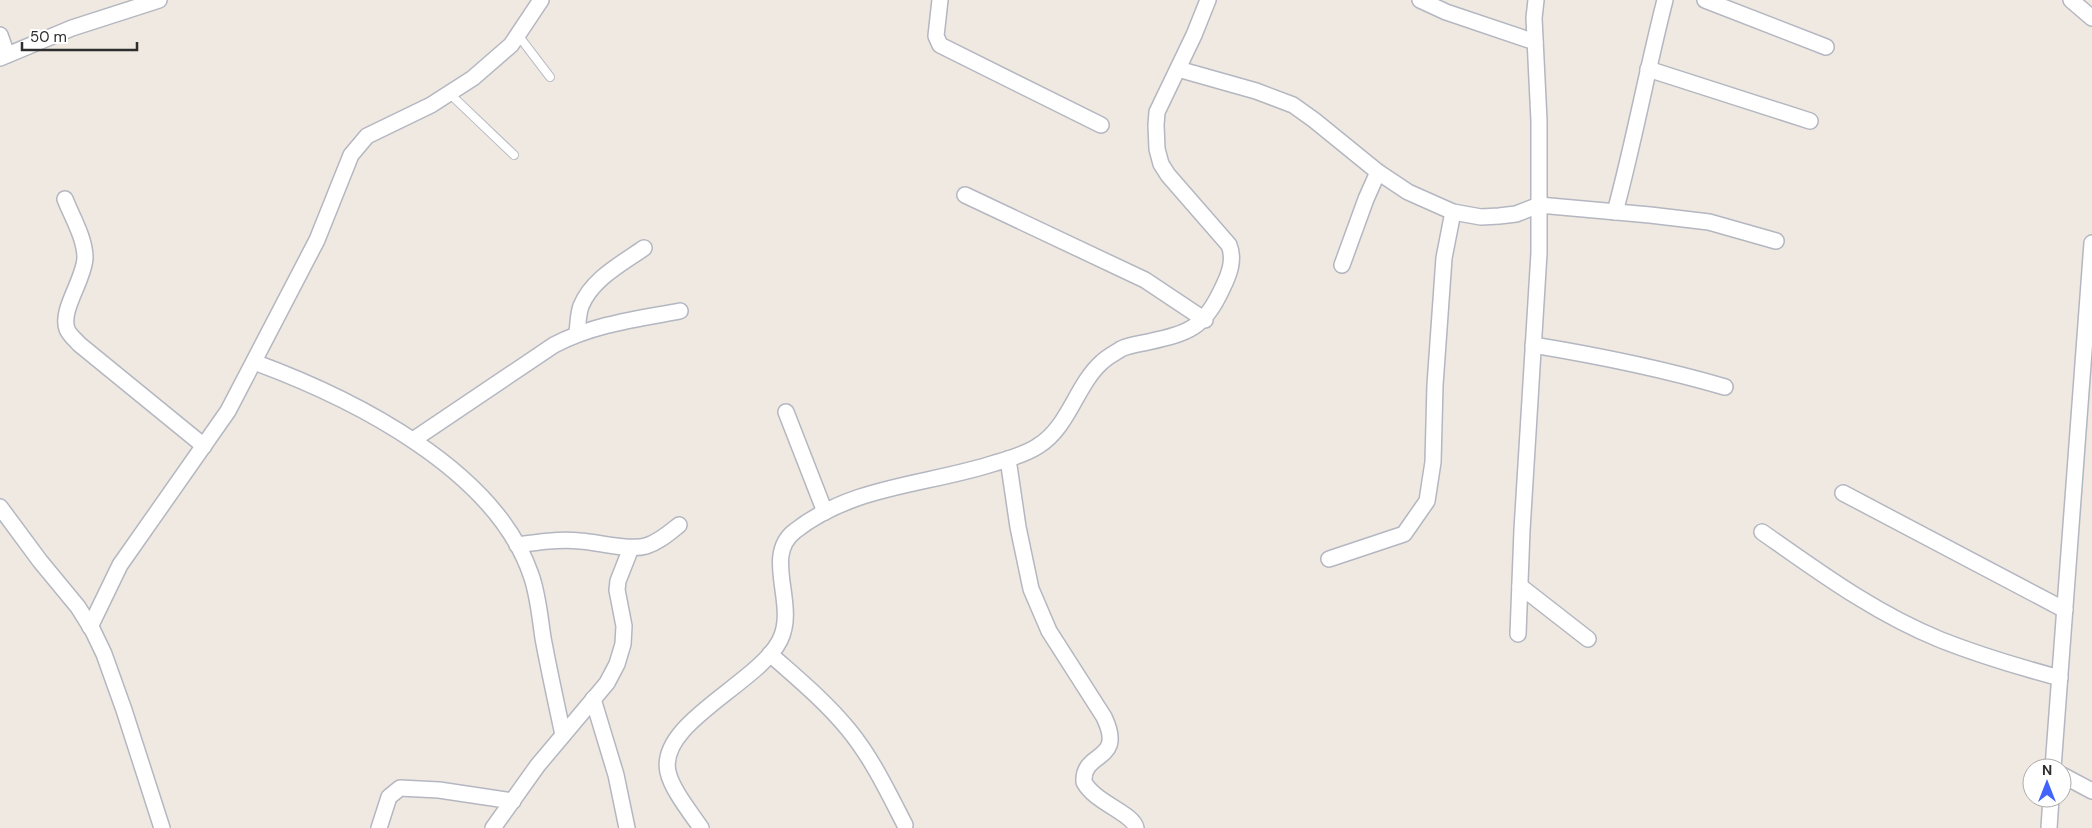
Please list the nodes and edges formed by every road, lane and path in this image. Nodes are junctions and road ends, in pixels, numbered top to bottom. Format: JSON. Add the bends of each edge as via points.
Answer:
{"nodes":[{"id":1,"x":160,"y":0,"type":"edge"},
{"id":2,"x":541,"y":0,"type":"edge"},
{"id":3,"x":940,"y":0,"type":"edge"},
{"id":4,"x":1208,"y":0,"type":"edge"},
{"id":5,"x":1420,"y":0,"type":"edge"},
{"id":6,"x":1536,"y":0,"type":"edge"},
{"id":7,"x":1665,"y":0,"type":"edge"},
{"id":8,"x":1705,"y":0,"type":"edge"},
{"id":9,"x":2071,"y":0,"type":"edge"},
{"id":10,"x":2092,"y":18,"type":"edge"},
{"id":11,"x":518,"y":35,"type":"junction"},
{"id":12,"x":0,"y":36,"type":"edge"},
{"id":13,"x":1535,"y":42,"type":"junction"},
{"id":14,"x":1826,"y":47,"type":"dead end"},
{"id":15,"x":4,"y":56,"type":"edge"},
{"id":16,"x":1178,"y":69,"type":"junction"},
{"id":17,"x":1648,"y":69,"type":"junction"},
{"id":18,"x":550,"y":77,"type":"dead end"},
{"id":19,"x":449,"y":93,"type":"junction"},
{"id":20,"x":1810,"y":120,"type":"dead end"},
{"id":21,"x":1101,"y":125,"type":"dead end"},
{"id":22,"x":514,"y":155,"type":"dead end"},
{"id":23,"x":1378,"y":172,"type":"junction"},
{"id":24,"x":965,"y":194,"type":"dead end"},
{"id":25,"x":65,"y":199,"type":"dead end"},
{"id":26,"x":1539,"y":206,"type":"junction"},
{"id":27,"x":1453,"y":212,"type":"junction"},
{"id":28,"x":1615,"y":212,"type":"junction"},
{"id":29,"x":1776,"y":241,"type":"dead end"},
{"id":30,"x":2092,"y":243,"type":"edge"},
{"id":31,"x":644,"y":248,"type":"dead end"},
{"id":32,"x":1342,"y":265,"type":"dead end"},
{"id":33,"x":680,"y":311,"type":"dead end"},
{"id":34,"x":1205,"y":320,"type":"junction"},
{"id":35,"x":577,"y":333,"type":"junction"},
{"id":36,"x":1533,"y":345,"type":"junction"},
{"id":37,"x":254,"y":362,"type":"junction"},
{"id":38,"x":1725,"y":387,"type":"dead end"},
{"id":39,"x":2086,"y":404,"type":"edge"},
{"id":40,"x":786,"y":412,"type":"dead end"},
{"id":41,"x":413,"y":440,"type":"junction"},
{"id":42,"x":204,"y":446,"type":"junction"},
{"id":43,"x":1008,"y":459,"type":"junction"},
{"id":44,"x":1842,"y":492,"type":"dead end"},
{"id":45,"x":0,"y":507,"type":"edge"},
{"id":46,"x":825,"y":512,"type":"junction"},
{"id":47,"x":679,"y":525,"type":"dead end"},
{"id":48,"x":1762,"y":532,"type":"dead end"},
{"id":49,"x":517,"y":545,"type":"junction"},
{"id":50,"x":631,"y":548,"type":"junction"},
{"id":51,"x":1329,"y":559,"type":"dead end"},
{"id":52,"x":1520,"y":586,"type":"junction"},
{"id":53,"x":2065,"y":610,"type":"junction"},
{"id":54,"x":90,"y":626,"type":"junction"},
{"id":55,"x":1518,"y":634,"type":"dead end"},
{"id":56,"x":1588,"y":639,"type":"dead end"},
{"id":57,"x":770,"y":654,"type":"junction"},
{"id":58,"x":2060,"y":678,"type":"junction"},
{"id":59,"x":593,"y":699,"type":"junction"},
{"id":60,"x":563,"y":735,"type":"junction"},
{"id":61,"x":2054,"y":758,"type":"edge"},
{"id":62,"x":2072,"y":781,"type":"edge"},
{"id":63,"x":2092,"y":792,"type":"edge"},
{"id":64,"x":513,"y":801,"type":"junction"},
{"id":65,"x":2050,"y":808,"type":"edge"},
{"id":66,"x":905,"y":825,"type":"dead end"},
{"id":67,"x":162,"y":828,"type":"edge"},
{"id":68,"x":379,"y":828,"type":"edge"},
{"id":69,"x":493,"y":828,"type":"edge"},
{"id":70,"x":627,"y":828,"type":"edge"},
{"id":71,"x":701,"y":828,"type":"edge"},
{"id":72,"x":1136,"y":828,"type":"edge"},
{"id":73,"x":2049,"y":828,"type":"edge"}],
"edges":[{"from":1,"to":15,"type":"street","via":[[90,22]]},
{"from":2,"to":11,"type":"street"},
{"from":3,"to":21,"type":"street","via":[[936,36],[940,45]]},
{"from":4,"to":16,"type":"street"},
{"from":5,"to":13,"type":"street"},
{"from":6,"to":13,"type":"street"},
{"from":7,"to":17,"type":"street"},
{"from":8,"to":14,"type":"street"},
{"from":9,"to":10,"type":"street"},
{"from":11,"to":18,"type":"lane"},
{"from":11,"to":19,"type":"street","via":[[473,78]]},
{"from":12,"to":15,"type":"street"},
{"from":13,"to":26,"type":"street"},
{"from":16,"to":23,"type":"street","via":[[1293,105]]},
{"from":16,"to":34,"type":"street","via":[[1158,112],[1156,125],[1161,164],[1229,245],[1232,253],[1227,280]]},
{"from":17,"to":20,"type":"street"},
{"from":17,"to":28,"type":"street"},
{"from":19,"to":22,"type":"lane"},
{"from":19,"to":37,"type":"street","via":[[367,136],[351,155],[317,240]]},
{"from":23,"to":27,"type":"street","via":[[1408,192]]},
{"from":23,"to":32,"type":"street"},
{"from":24,"to":34,"type":"street","via":[[1145,280]]},
{"from":25,"to":42,"type":"street","via":[[85,256],[83,272],[67,312],[65,322],[68,331],[79,344]]},
{"from":26,"to":27,"type":"street","via":[[1499,216],[1481,217]]},
{"from":26,"to":28,"type":"street"},
{"from":26,"to":36,"type":"street"},
{"from":27,"to":51,"type":"street","via":[[1444,258],[1433,462],[1427,501],[1404,534]]},
{"from":28,"to":29,"type":"street","via":[[1709,222]]},
{"from":30,"to":39,"type":"street"},
{"from":31,"to":35,"type":"street","via":[[606,274],[590,290],[581,307]]},
{"from":33,"to":35,"type":"street"},
{"from":34,"to":43,"type":"street","via":[[1187,331],[1125,347],[1102,362],[1082,386],[1060,425],[1039,446]]},
{"from":35,"to":41,"type":"street","via":[[554,345]]},
{"from":36,"to":38,"type":"street","via":[[1609,357]]},
{"from":36,"to":52,"type":"street"},
{"from":37,"to":41,"type":"street","via":[[347,402]]},
{"from":37,"to":42,"type":"street","via":[[228,411]]},
{"from":39,"to":53,"type":"street"},
{"from":40,"to":46,"type":"street"},
{"from":41,"to":49,"type":"street","via":[[475,490],[500,516]]},
{"from":42,"to":54,"type":"street","via":[[120,566]]},
{"from":43,"to":46,"type":"street","via":[[972,471],[896,486]]},
{"from":43,"to":72,"type":"street","via":[[1031,589],[1049,631],[1110,730],[1112,739],[1107,750],[1086,769],[1084,782],[1095,797],[1132,819]]},
{"from":44,"to":53,"type":"street"},
{"from":45,"to":54,"type":"street"},
{"from":46,"to":57,"type":"street","via":[[796,529],[785,539],[781,549],[779,559],[786,608],[781,639]]},
{"from":47,"to":50,"type":"street","via":[[661,539]]},
{"from":48,"to":58,"type":"street","via":[[1818,572],[1889,615],[1939,639],[1998,661]]},
{"from":49,"to":50,"type":"street","via":[[578,540]]},
{"from":49,"to":60,"type":"street","via":[[532,575]]},
{"from":50,"to":59,"type":"street","via":[[617,590],[624,626],[623,644],[607,683]]},
{"from":52,"to":55,"type":"street"},
{"from":52,"to":56,"type":"street"},
{"from":53,"to":58,"type":"street"},
{"from":54,"to":67,"type":"street","via":[[108,664]]},
{"from":57,"to":66,"type":"street","via":[[807,686],[848,729],[876,770]]},
{"from":57,"to":71,"type":"street","via":[[742,682],[687,725],[672,743],[666,759],[668,774]]},
{"from":58,"to":61,"type":"street"},
{"from":59,"to":60,"type":"street"},
{"from":59,"to":70,"type":"street","via":[[614,765]]},
{"from":60,"to":64,"type":"street"},
{"from":62,"to":63,"type":"street"},
{"from":64,"to":68,"type":"street","via":[[400,788],[389,797]]},
{"from":64,"to":69,"type":"street"},
{"from":65,"to":73,"type":"street"}]}
